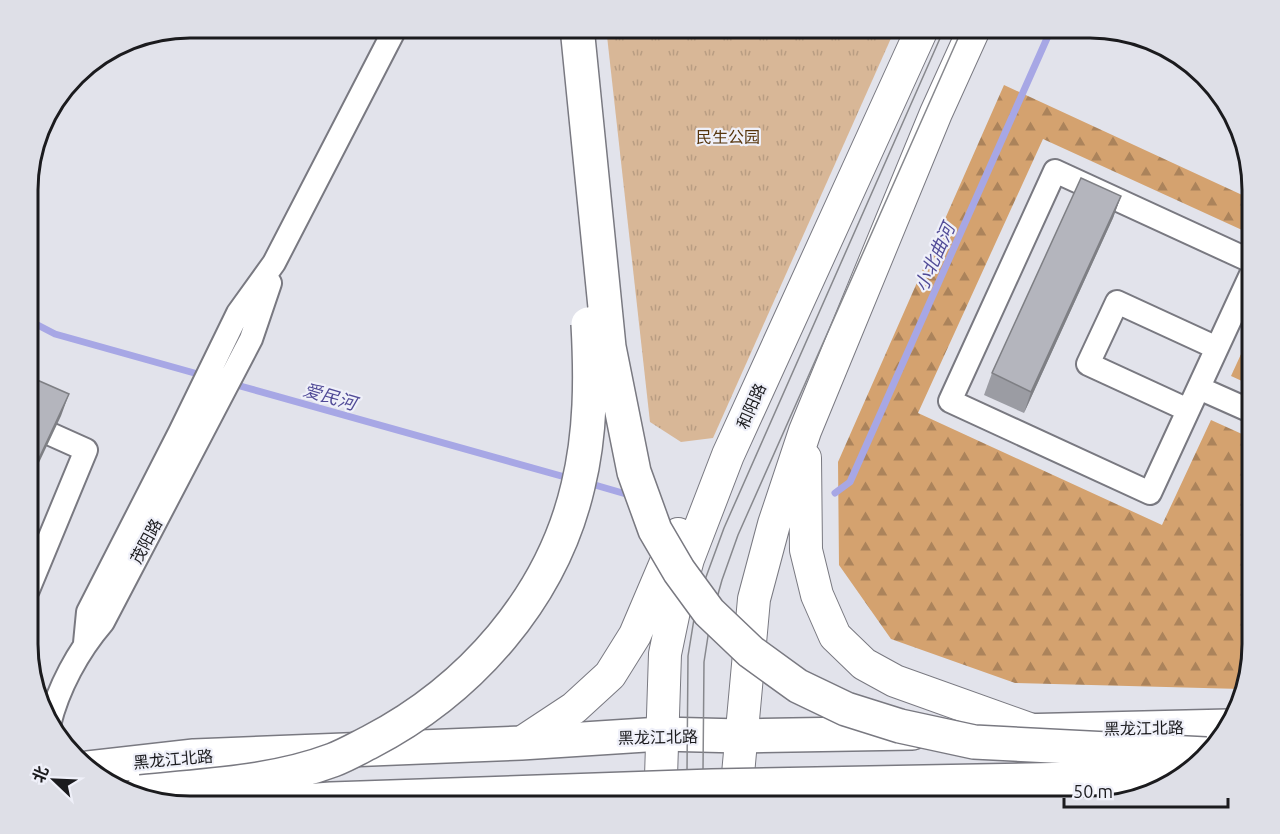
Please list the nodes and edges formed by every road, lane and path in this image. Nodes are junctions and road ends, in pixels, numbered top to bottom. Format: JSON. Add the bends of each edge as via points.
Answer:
{"nodes":[{"id":1,"x":390,"y":38,"type":"edge"},
{"id":2,"x":556,"y":38,"type":"edge"},
{"id":3,"x":578,"y":38,"type":"edge"},
{"id":4,"x":918,"y":38,"type":"edge"},
{"id":5,"x":970,"y":38,"type":"edge"},
{"id":6,"x":1242,"y":257,"type":"edge"},
{"id":7,"x":274,"y":263,"type":"junction"},
{"id":8,"x":1242,"y":294,"type":"edge"},
{"id":9,"x":1217,"y":348,"type":"junction"},
{"id":10,"x":1199,"y":388,"type":"junction"},
{"id":11,"x":1242,"y":407,"type":"edge"},
{"id":12,"x":1188,"y":410,"type":"junction"},
{"id":13,"x":38,"y":428,"type":"edge"},
{"id":14,"x":805,"y":431,"type":"junction"},
{"id":15,"x":191,"y":434,"type":"junction"},
{"id":16,"x":728,"y":455,"type":"junction"},
{"id":17,"x":38,"y":566,"type":"edge"},
{"id":18,"x":53,"y":711,"type":"edge"},
{"id":19,"x":1219,"y":726,"type":"edge"},
{"id":20,"x":1035,"y":730,"type":"junction"},
{"id":21,"x":661,"y":734,"type":"junction"},
{"id":22,"x":740,"y":736,"type":"junction"},
{"id":23,"x":521,"y":743,"type":"junction"},
{"id":24,"x":1196,"y":754,"type":"edge"},
{"id":25,"x":99,"y":767,"type":"edge"},
{"id":26,"x":1165,"y":777,"type":"edge"},
{"id":27,"x":150,"y":791,"type":"edge"},
{"id":28,"x":423,"y":796,"type":"edge"},
{"id":29,"x":660,"y":796,"type":"edge"},
{"id":30,"x":736,"y":796,"type":"edge"}],
"edges":[{"from":1,"to":7,"type":"street"},
{"from":2,"to":27,"type":"main road","bridge":true,"via":[[586,295],[590,366],[588,430],[578,486],[566,527],[547,568],[518,617],[487,654],[449,691],[402,724],[334,760],[275,777]]},
{"from":3,"to":24,"type":"main road","bridge":true,"via":[[609,347],[634,472],[655,530],[709,612],[751,652],[798,686],[846,709],[900,726],[974,742]]},
{"from":4,"to":16,"type":"main road","name":"和阳路"},
{"from":5,"to":14,"type":"main road"},
{"from":6,"to":12,"type":"street","via":[[1055,171],[950,401],[1150,493]]},
{"from":7,"to":15,"type":"street","via":[[238,313]]},
{"from":7,"to":15,"type":"street","via":[[251,339]]},
{"from":8,"to":9,"type":"street"},
{"from":9,"to":10,"type":"street"},
{"from":9,"to":12,"type":"street","via":[[1117,302],[1102,333],[1088,364]]},
{"from":10,"to":11,"type":"street"},
{"from":10,"to":12,"type":"street"},
{"from":13,"to":17,"type":"street","via":[[86,450]]},
{"from":14,"to":20,"type":"main road","via":[[806,550],[818,596],[836,636],[864,664],[895,681]]},
{"from":14,"to":22,"type":"main road","via":[[754,599]]},
{"from":15,"to":18,"type":"street","name":"茂阳路","via":[[103,622],[86,643]]},
{"from":16,"to":21,"type":"main road","name":"和阳路","via":[[688,559],[675,606],[665,654]]},
{"from":16,"to":23,"type":"main road","via":[[703,486],[675,540],[635,636],[610,675],[574,708]]},
{"from":19,"to":20,"type":"main road","name":"黑龙江北路"},
{"from":20,"to":22,"type":"main road","name":"黑龙江北路"},
{"from":21,"to":22,"type":"main road","name":"黑龙江北路"},
{"from":21,"to":23,"type":"main road","name":"黑龙江北路"},
{"from":21,"to":29,"type":"main road","name":"和阳路"},
{"from":22,"to":30,"type":"main road"},
{"from":23,"to":25,"type":"main road","name":"黑龙江北路","via":[[194,756]]},
{"from":26,"to":28,"type":"main road","bridge":true}]}
